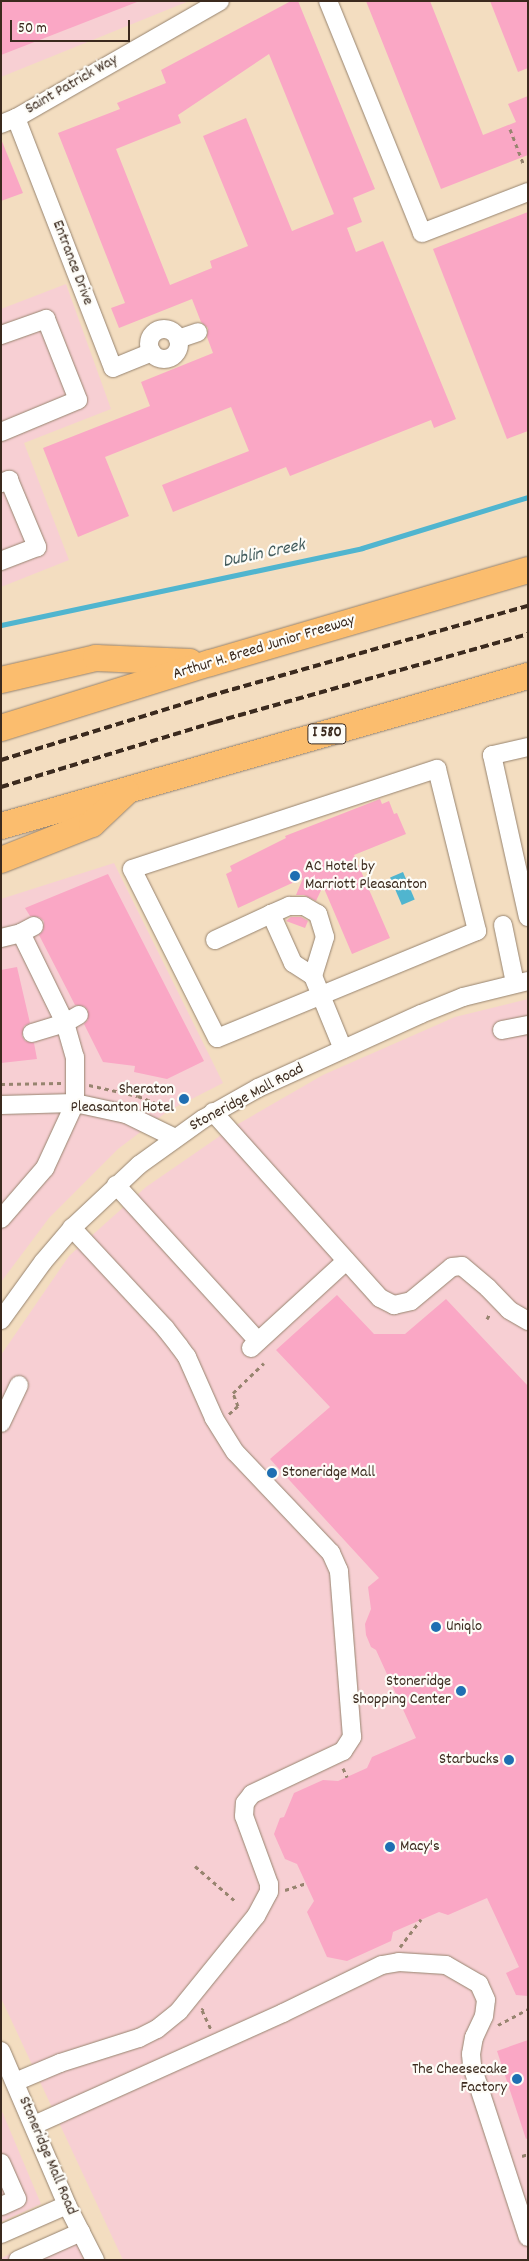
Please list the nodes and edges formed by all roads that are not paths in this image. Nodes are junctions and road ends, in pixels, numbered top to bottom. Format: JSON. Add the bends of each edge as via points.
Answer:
{"nodes":[{"id":1,"x":220,"y":1,"type":"edge"},
{"id":2,"x":328,"y":1,"type":"edge"},
{"id":3,"x":8,"y":121,"type":"edge"},
{"id":4,"x":528,"y":192,"type":"edge"},
{"id":5,"x":198,"y":332,"type":"dead end"},
{"id":6,"x":1,"y":335,"type":"edge"},
{"id":7,"x":1,"y":432,"type":"edge"},
{"id":8,"x":1,"y":483,"type":"edge"},
{"id":9,"x":1,"y":561,"type":"edge"},
{"id":10,"x":528,"y":570,"type":"edge"},
{"id":11,"x":210,"y":663,"type":"junction"},
{"id":12,"x":528,"y":676,"type":"edge"},
{"id":13,"x":1,"y":680,"type":"edge"},
{"id":14,"x":1,"y":728,"type":"edge"},
{"id":15,"x":528,"y":747,"type":"edge"},
{"id":16,"x":126,"y":792,"type":"junction"},
{"id":17,"x":1,"y":826,"type":"edge"},
{"id":18,"x":1,"y":860,"type":"edge"},
{"id":19,"x":271,"y":914,"type":"junction"},
{"id":20,"x":528,"y":917,"type":"edge"},
{"id":21,"x":503,"y":925,"type":"dead end"},
{"id":22,"x":1,"y":938,"type":"edge"},
{"id":23,"x":215,"y":940,"type":"dead end"},
{"id":24,"x":313,"y":976,"type":"junction"},
{"id":25,"x":521,"y":982,"type":"edge"},
{"id":26,"x":321,"y":995,"type":"junction"},
{"id":27,"x":72,"y":1019,"type":"junction"},
{"id":28,"x":528,"y":1025,"type":"edge"},
{"id":29,"x":502,"y":1030,"type":"dead end"},
{"id":30,"x":32,"y":1033,"type":"dead end"},
{"id":31,"x":343,"y":1049,"type":"junction"},
{"id":32,"x":75,"y":1103,"type":"junction"},
{"id":33,"x":1,"y":1105,"type":"edge"},
{"id":34,"x":213,"y":1112,"type":"junction"},
{"id":35,"x":175,"y":1138,"type":"junction"},
{"id":36,"x":116,"y":1185,"type":"junction"},
{"id":37,"x":1,"y":1219,"type":"edge"},
{"id":38,"x":72,"y":1228,"type":"junction"},
{"id":39,"x":346,"y":1261,"type":"junction"},
{"id":40,"x":1,"y":1320,"type":"edge"},
{"id":41,"x":528,"y":1321,"type":"edge"},
{"id":42,"x":18,"y":1385,"type":"dead end"},
{"id":43,"x":1,"y":1423,"type":"edge"},
{"id":44,"x":1,"y":2051,"type":"edge"},
{"id":45,"x":15,"y":2082,"type":"junction"},
{"id":46,"x":34,"y":2125,"type":"junction"},
{"id":47,"x":1,"y":2163,"type":"edge"},
{"id":48,"x":67,"y":2205,"type":"junction"},
{"id":49,"x":1,"y":2206,"type":"edge"},
{"id":50,"x":81,"y":2232,"type":"junction"},
{"id":51,"x":1,"y":2234,"type":"edge"},
{"id":52,"x":528,"y":2236,"type":"edge"},
{"id":53,"x":18,"y":2260,"type":"edge"},
{"id":54,"x":94,"y":2260,"type":"edge"}],
"edges":[{"from":1,"to":3,"type":"street","name":"Saint Patrick Way"},
{"from":2,"to":4,"type":"street","via":[[422,233]]},
{"from":3,"to":5,"type":"street","name":"Entrance Drive","via":[[113,368],[152,352],[159,358],[172,357],[178,350],[178,339]]},
{"from":6,"to":7,"type":"street","via":[[46,319],[78,400]]},
{"from":8,"to":9,"type":"street","via":[[9,480],[37,547]]},
{"from":10,"to":11,"type":"highway","name":"Arthur H. Breed Junior Freeway"},
{"from":11,"to":13,"type":"highway","via":[[96,658]]},
{"from":11,"to":14,"type":"highway","name":"Arthur H. Breed Junior Freeway"},
{"from":12,"to":16,"type":"highway","number":"I 580"},
{"from":15,"to":20,"type":"street","via":[[492,755]]},
{"from":16,"to":17,"type":"highway","number":"I 580"},
{"from":16,"to":18,"type":"highway","via":[[92,824]]},
{"from":19,"to":23,"type":"street"},
{"from":19,"to":24,"type":"street","via":[[293,963]]},
{"from":19,"to":24,"type":"street","via":[[289,906],[304,906],[318,914],[326,938]]},
{"from":21,"to":25,"type":"street"},
{"from":22,"to":27,"type":"street","via":[[28,929]]},
{"from":24,"to":26,"type":"street"},
{"from":25,"to":31,"type":"street","name":"Stoneridge Mall Road","via":[[463,997]]},
{"from":26,"to":26,"type":"street","via":[[217,1038],[132,868],[437,769],[477,931]]},
{"from":26,"to":31,"type":"street"},
{"from":27,"to":30,"type":"street"},
{"from":27,"to":32,"type":"street"},
{"from":28,"to":29,"type":"street"},
{"from":31,"to":34,"type":"street","name":"Stoneridge Mall Road"},
{"from":32,"to":33,"type":"street"},
{"from":32,"to":35,"type":"street","via":[[126,1114]]},
{"from":32,"to":37,"type":"street","via":[[45,1168]]},
{"from":34,"to":35,"type":"street","name":"Stoneridge Mall Road"},
{"from":34,"to":39,"type":"street"},
{"from":35,"to":36,"type":"street","name":"Stoneridge Mall Road"},
{"from":36,"to":38,"type":"street","name":"Stoneridge Mall Road"},
{"from":36,"to":39,"type":"street","via":[[254,1345]]},
{"from":38,"to":40,"type":"street","name":"Stoneridge Mall Road"},
{"from":38,"to":45,"type":"street","via":[[187,1357],[214,1418],[235,1452],[331,1553],[339,1571],[352,1737],[343,1751],[252,1794],[245,1803],[244,1816],[269,1892],[256,1916],[179,2011],[157,2030],[139,2038],[60,2063]]},
{"from":39,"to":41,"type":"street","via":[[380,1298],[394,1305],[411,1301],[452,1267],[462,1266],[509,1310]]},
{"from":42,"to":43,"type":"street"},
{"from":44,"to":45,"type":"street","name":"Stoneridge Mall Road"},
{"from":45,"to":46,"type":"street","name":"Stoneridge Mall Road"},
{"from":46,"to":48,"type":"street","name":"Stoneridge Mall Road"},
{"from":46,"to":52,"type":"street","via":[[382,1965],[399,1962],[446,1964],[479,1984],[486,2000],[484,2016],[474,2037],[472,2066]]},
{"from":47,"to":49,"type":"street","via":[[17,2199]]},
{"from":48,"to":50,"type":"street","name":"Stoneridge Mall Road"},
{"from":48,"to":51,"type":"street"},
{"from":50,"to":53,"type":"street"},
{"from":50,"to":54,"type":"street","name":"Stoneridge Mall Road"}]}
